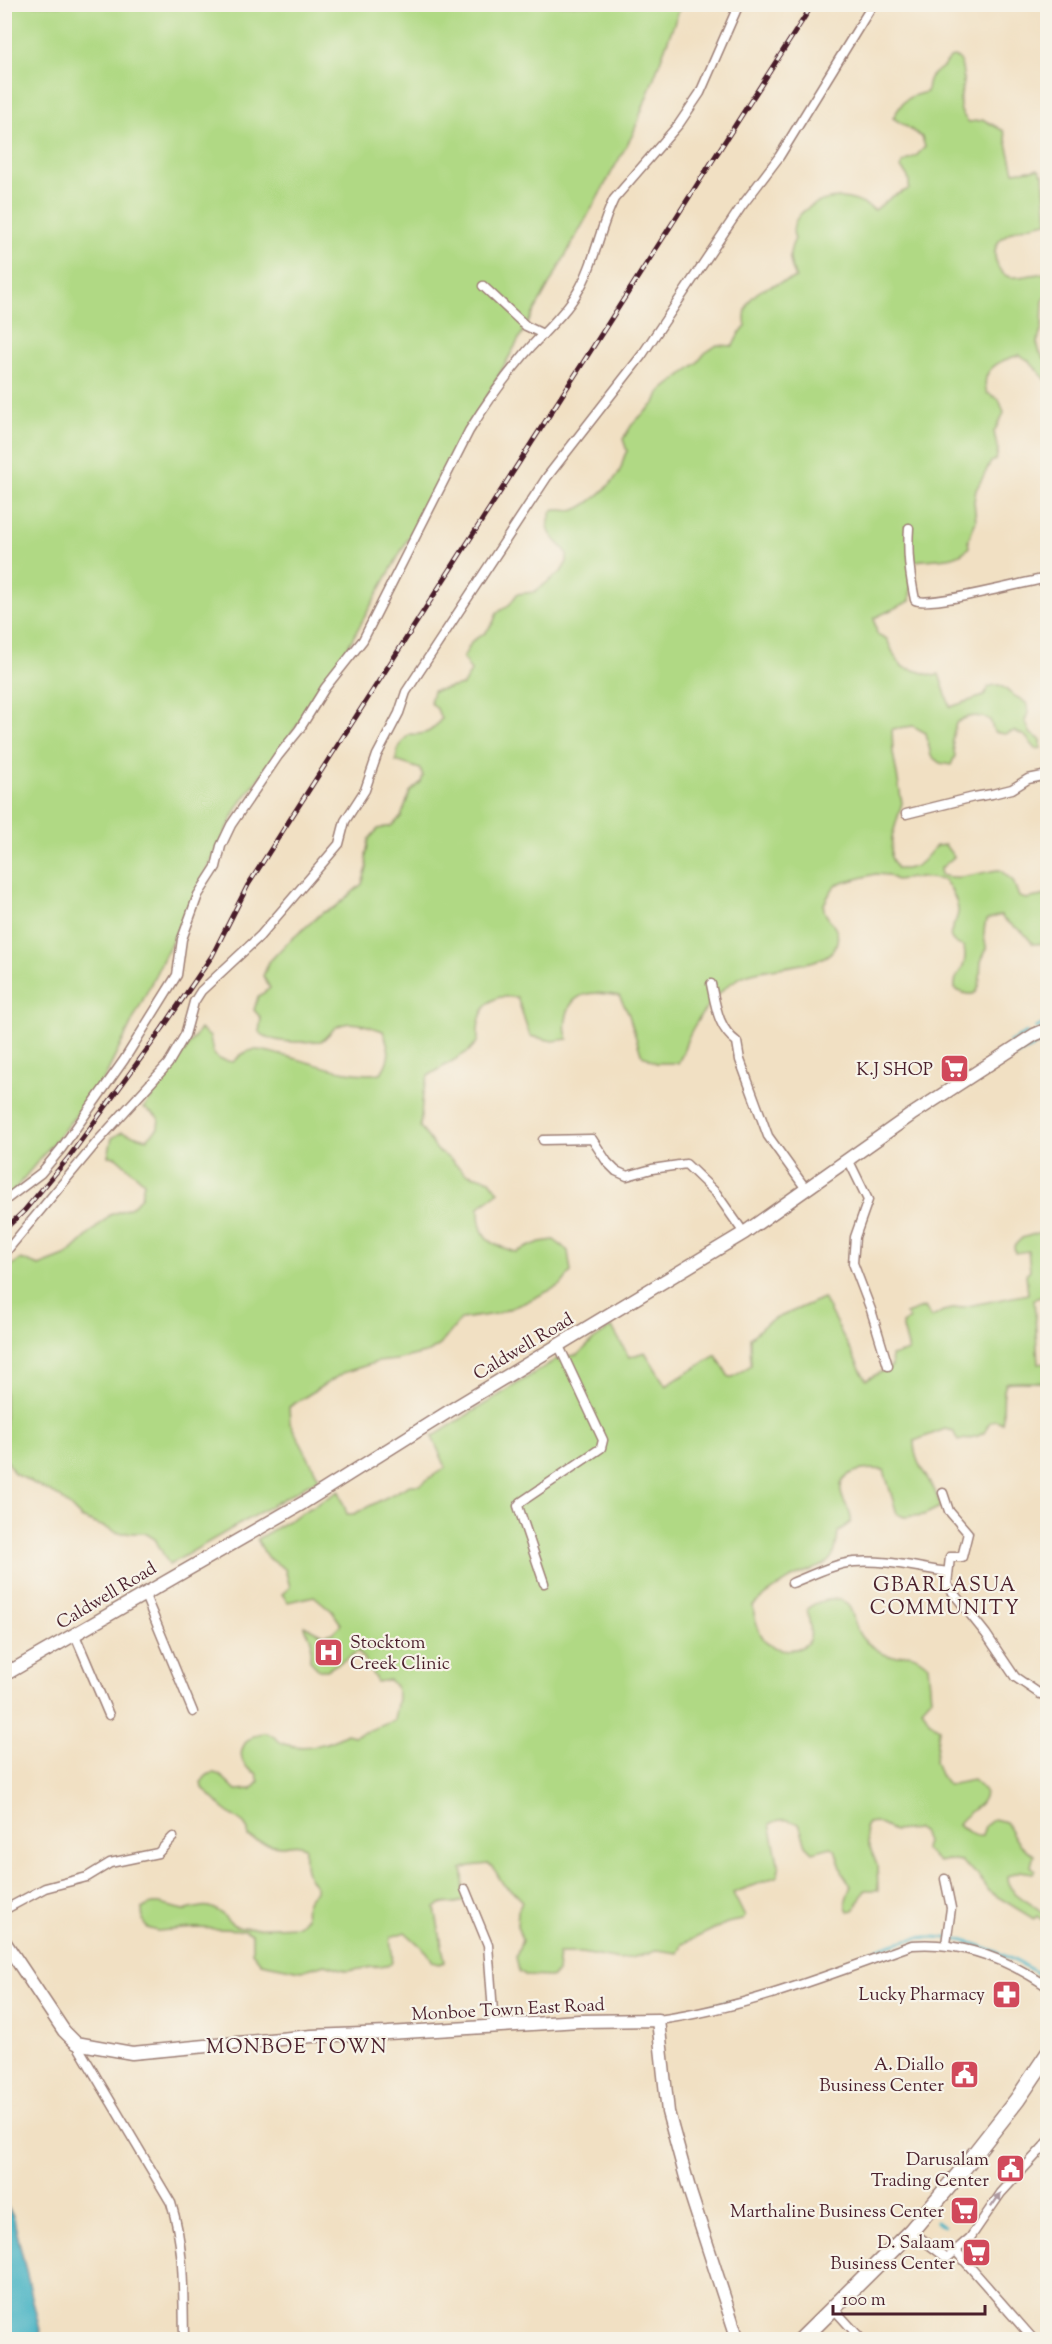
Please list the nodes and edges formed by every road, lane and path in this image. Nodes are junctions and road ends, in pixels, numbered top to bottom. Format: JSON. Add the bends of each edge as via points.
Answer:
{"nodes":[{"id":1,"x":739,"y":4,"type":"edge"},
{"id":2,"x":873,"y":4,"type":"edge"},
{"id":3,"x":483,"y":286,"type":"dead end"},
{"id":4,"x":543,"y":334,"type":"junction"},
{"id":5,"x":909,"y":528,"type":"dead end"},
{"id":6,"x":1047,"y":578,"type":"edge"},
{"id":7,"x":1047,"y":775,"type":"edge"},
{"id":8,"x":906,"y":814,"type":"dead end"},
{"id":9,"x":711,"y":984,"type":"dead end"},
{"id":10,"x":1047,"y":1029,"type":"edge"},
{"id":11,"x":543,"y":1140,"type":"dead end"},
{"id":12,"x":848,"y":1159,"type":"junction"},
{"id":13,"x":806,"y":1189,"type":"junction"},
{"id":14,"x":4,"y":1201,"type":"edge"},
{"id":15,"x":744,"y":1233,"type":"junction"},
{"id":16,"x":4,"y":1254,"type":"edge"},
{"id":17,"x":559,"y":1346,"type":"junction"},
{"id":18,"x":888,"y":1366,"type":"dead end"},
{"id":19,"x":943,"y":1493,"type":"dead end"},
{"id":20,"x":948,"y":1572,"type":"junction"},
{"id":21,"x":544,"y":1583,"type":"dead end"},
{"id":22,"x":792,"y":1583,"type":"dead end"},
{"id":23,"x":144,"y":1593,"type":"junction"},
{"id":24,"x":75,"y":1635,"type":"junction"},
{"id":25,"x":8,"y":1669,"type":"edge"},
{"id":26,"x":1047,"y":1694,"type":"edge"},
{"id":27,"x":193,"y":1712,"type":"dead end"},
{"id":28,"x":109,"y":1715,"type":"dead end"},
{"id":29,"x":173,"y":1838,"type":"dead end"},
{"id":30,"x":945,"y":1879,"type":"dead end"},
{"id":31,"x":465,"y":1889,"type":"dead end"},
{"id":32,"x":4,"y":1910,"type":"edge"},
{"id":33,"x":4,"y":1941,"type":"edge"},
{"id":34,"x":946,"y":1944,"type":"junction"},
{"id":35,"x":1047,"y":1987,"type":"edge"},
{"id":36,"x":658,"y":2020,"type":"junction"},
{"id":37,"x":494,"y":2026,"type":"junction"},
{"id":38,"x":76,"y":2043,"type":"junction"},
{"id":39,"x":1047,"y":2054,"type":"edge"},
{"id":40,"x":1047,"y":2142,"type":"edge"},
{"id":41,"x":911,"y":2231,"type":"junction"},
{"id":42,"x":956,"y":2251,"type":"junction"},
{"id":43,"x":834,"y":2309,"type":"junction"},
{"id":44,"x":184,"y":2340,"type":"edge"},
{"id":45,"x":738,"y":2340,"type":"edge"},
{"id":46,"x":801,"y":2340,"type":"edge"},
{"id":47,"x":862,"y":2340,"type":"edge"},
{"id":48,"x":1034,"y":2340,"type":"edge"}],
"edges":[{"from":1,"to":4,"type":"street","via":[[700,93],[614,199],[577,295]]},
{"from":2,"to":16,"type":"street","via":[[779,157],[642,355],[547,477],[406,692],[365,790],[345,821],[339,843],[260,936],[201,991],[185,1035],[168,1064]]},
{"from":3,"to":4,"type":"street","via":[[526,326]]},
{"from":4,"to":14,"type":"street","via":[[510,372],[469,431],[363,640],[325,688],[231,825],[182,939],[177,975],[98,1099],[47,1165]]},
{"from":5,"to":6,"type":"street","via":[[909,578],[915,600],[920,603],[951,600]]},
{"from":7,"to":8,"type":"street","via":[[1028,779],[1012,789]]},
{"from":9,"to":13,"type":"street","via":[[723,1028],[737,1042],[768,1136]]},
{"from":10,"to":12,"type":"main road","name":"Caldwell Road"},
{"from":11,"to":15,"type":"street","via":[[592,1139],[607,1162],[627,1176],[686,1164],[716,1193]]},
{"from":12,"to":13,"type":"main road","name":"Caldwell Road"},
{"from":12,"to":18,"type":"street","via":[[868,1200],[855,1237],[853,1263]]},
{"from":13,"to":15,"type":"main road","name":"Caldwell Road"},
{"from":15,"to":17,"type":"main road","name":"Caldwell Road"},
{"from":17,"to":21,"type":"street","via":[[603,1440],[600,1448],[518,1506]]},
{"from":17,"to":23,"type":"main road","name":"Caldwell Road","via":[[303,1503]]},
{"from":19,"to":20,"type":"street","via":[[949,1511],[968,1533],[962,1557],[950,1557]]},
{"from":20,"to":22,"type":"street","via":[[853,1562]]},
{"from":20,"to":26,"type":"street","via":[[947,1585],[952,1594],[1015,1677],[1040,1694]]},
{"from":23,"to":24,"type":"main road","name":"Caldwell Road"},
{"from":23,"to":27,"type":"street"},
{"from":24,"to":25,"type":"main road","name":"Caldwell Road"},
{"from":24,"to":28,"type":"street"},
{"from":29,"to":32,"type":"street","via":[[158,1853],[110,1863],[87,1876],[45,1888]]},
{"from":30,"to":34,"type":"street","via":[[951,1908]]},
{"from":31,"to":37,"type":"street","via":[[488,1945]]},
{"from":33,"to":38,"type":"main road"},
{"from":34,"to":35,"type":"street","name":"Monboe Town East Road","via":[[987,1954]]},
{"from":34,"to":36,"type":"street","name":"Monboe Town East Road","via":[[912,1946],[768,1996]]},
{"from":36,"to":37,"type":"main road","name":"Monboe Town East Road"},
{"from":36,"to":45,"type":"main road","via":[[668,2112]]},
{"from":37,"to":38,"type":"main road","name":"Monboe Town East Road","via":[[312,2036],[132,2052]]},
{"from":38,"to":44,"type":"street","via":[[171,2203],[181,2260]]},
{"from":39,"to":41,"type":"highway","via":[[1017,2100]]},
{"from":42,"to":40,"type":"street","one_way":true},
{"from":41,"to":42,"type":"street","via":[[947,2258]]},
{"from":41,"to":43,"type":"highway"},
{"from":42,"to":48,"type":"street"},
{"from":43,"to":46,"type":"highway"},
{"from":43,"to":47,"type":"street"}]}
